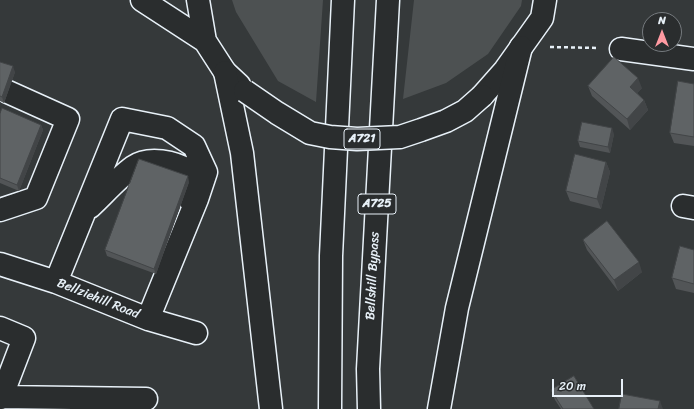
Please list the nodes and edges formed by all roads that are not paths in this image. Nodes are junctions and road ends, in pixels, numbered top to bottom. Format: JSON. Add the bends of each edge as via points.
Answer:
{"nodes":[{"id":1,"x":142,"y":0,"type":"edge"},
{"id":2,"x":198,"y":0,"type":"edge"},
{"id":3,"x":343,"y":0,"type":"edge"},
{"id":4,"x":388,"y":0,"type":"edge"},
{"id":5,"x":546,"y":6,"type":"edge"},
{"id":6,"x":205,"y":41,"type":"junction"},
{"id":7,"x":521,"y":46,"type":"junction"},
{"id":8,"x":621,"y":49,"type":"road end"},
{"id":9,"x":694,"y":59,"type":"edge"},
{"id":10,"x":225,"y":72,"type":"junction"},
{"id":11,"x":8,"y":92,"type":"dead end"},
{"id":12,"x":0,"y":210,"type":"edge"},
{"id":13,"x":85,"y":212,"type":"junction"},
{"id":14,"x":188,"y":220,"type":"junction"},
{"id":15,"x":0,"y":264,"type":"edge"},
{"id":16,"x":56,"y":282,"type":"junction"},
{"id":17,"x":148,"y":320,"type":"junction"},
{"id":18,"x":0,"y":328,"type":"edge"},
{"id":19,"x":196,"y":333,"type":"dead end"},
{"id":20,"x":1,"y":398,"type":"edge"},
{"id":21,"x":146,"y":399,"type":"dead end"},
{"id":22,"x":271,"y":409,"type":"edge"},
{"id":23,"x":330,"y":409,"type":"edge"},
{"id":24,"x":369,"y":409,"type":"edge"},
{"id":25,"x":439,"y":409,"type":"edge"}],
"edges":[{"from":1,"to":6,"type":"main road","number":"A721"},
{"from":2,"to":6,"type":"main road","number":"A721"},
{"from":3,"to":23,"type":"main road","via":[[331,256]]},
{"from":4,"to":24,"type":"main road","name":"Bellshill Bypass","number":"A725","via":[[368,369]]},
{"from":5,"to":7,"type":"main road","number":"A721"},
{"from":6,"to":10,"type":"main road","number":"A721"},
{"from":7,"to":10,"type":"main road","number":"A721","bridge":true,"via":[[505,70],[465,111],[446,121],[400,137],[357,140],[310,133],[245,91]]},
{"from":7,"to":25,"type":"main road","via":[[456,308]]},
{"from":8,"to":9,"type":"main road"},
{"from":10,"to":22,"type":"main road","via":[[242,153]]},
{"from":11,"to":12,"type":"main road","via":[[68,118],[36,198]]},
{"from":13,"to":14,"type":"main road","via":[[134,166],[144,162],[168,163],[190,171],[192,181]]},
{"from":13,"to":14,"type":"main road","via":[[122,118],[167,128],[194,146],[206,172]]},
{"from":13,"to":16,"type":"main road"},
{"from":14,"to":17,"type":"main road"},
{"from":15,"to":16,"type":"main road","name":"Bellziehill Road"},
{"from":16,"to":17,"type":"main road","name":"Bellziehill Road"},
{"from":17,"to":19,"type":"main road","name":"Bellziehill Road"},
{"from":18,"to":20,"type":"main road","via":[[24,338]]},
{"from":20,"to":21,"type":"main road"}]}
